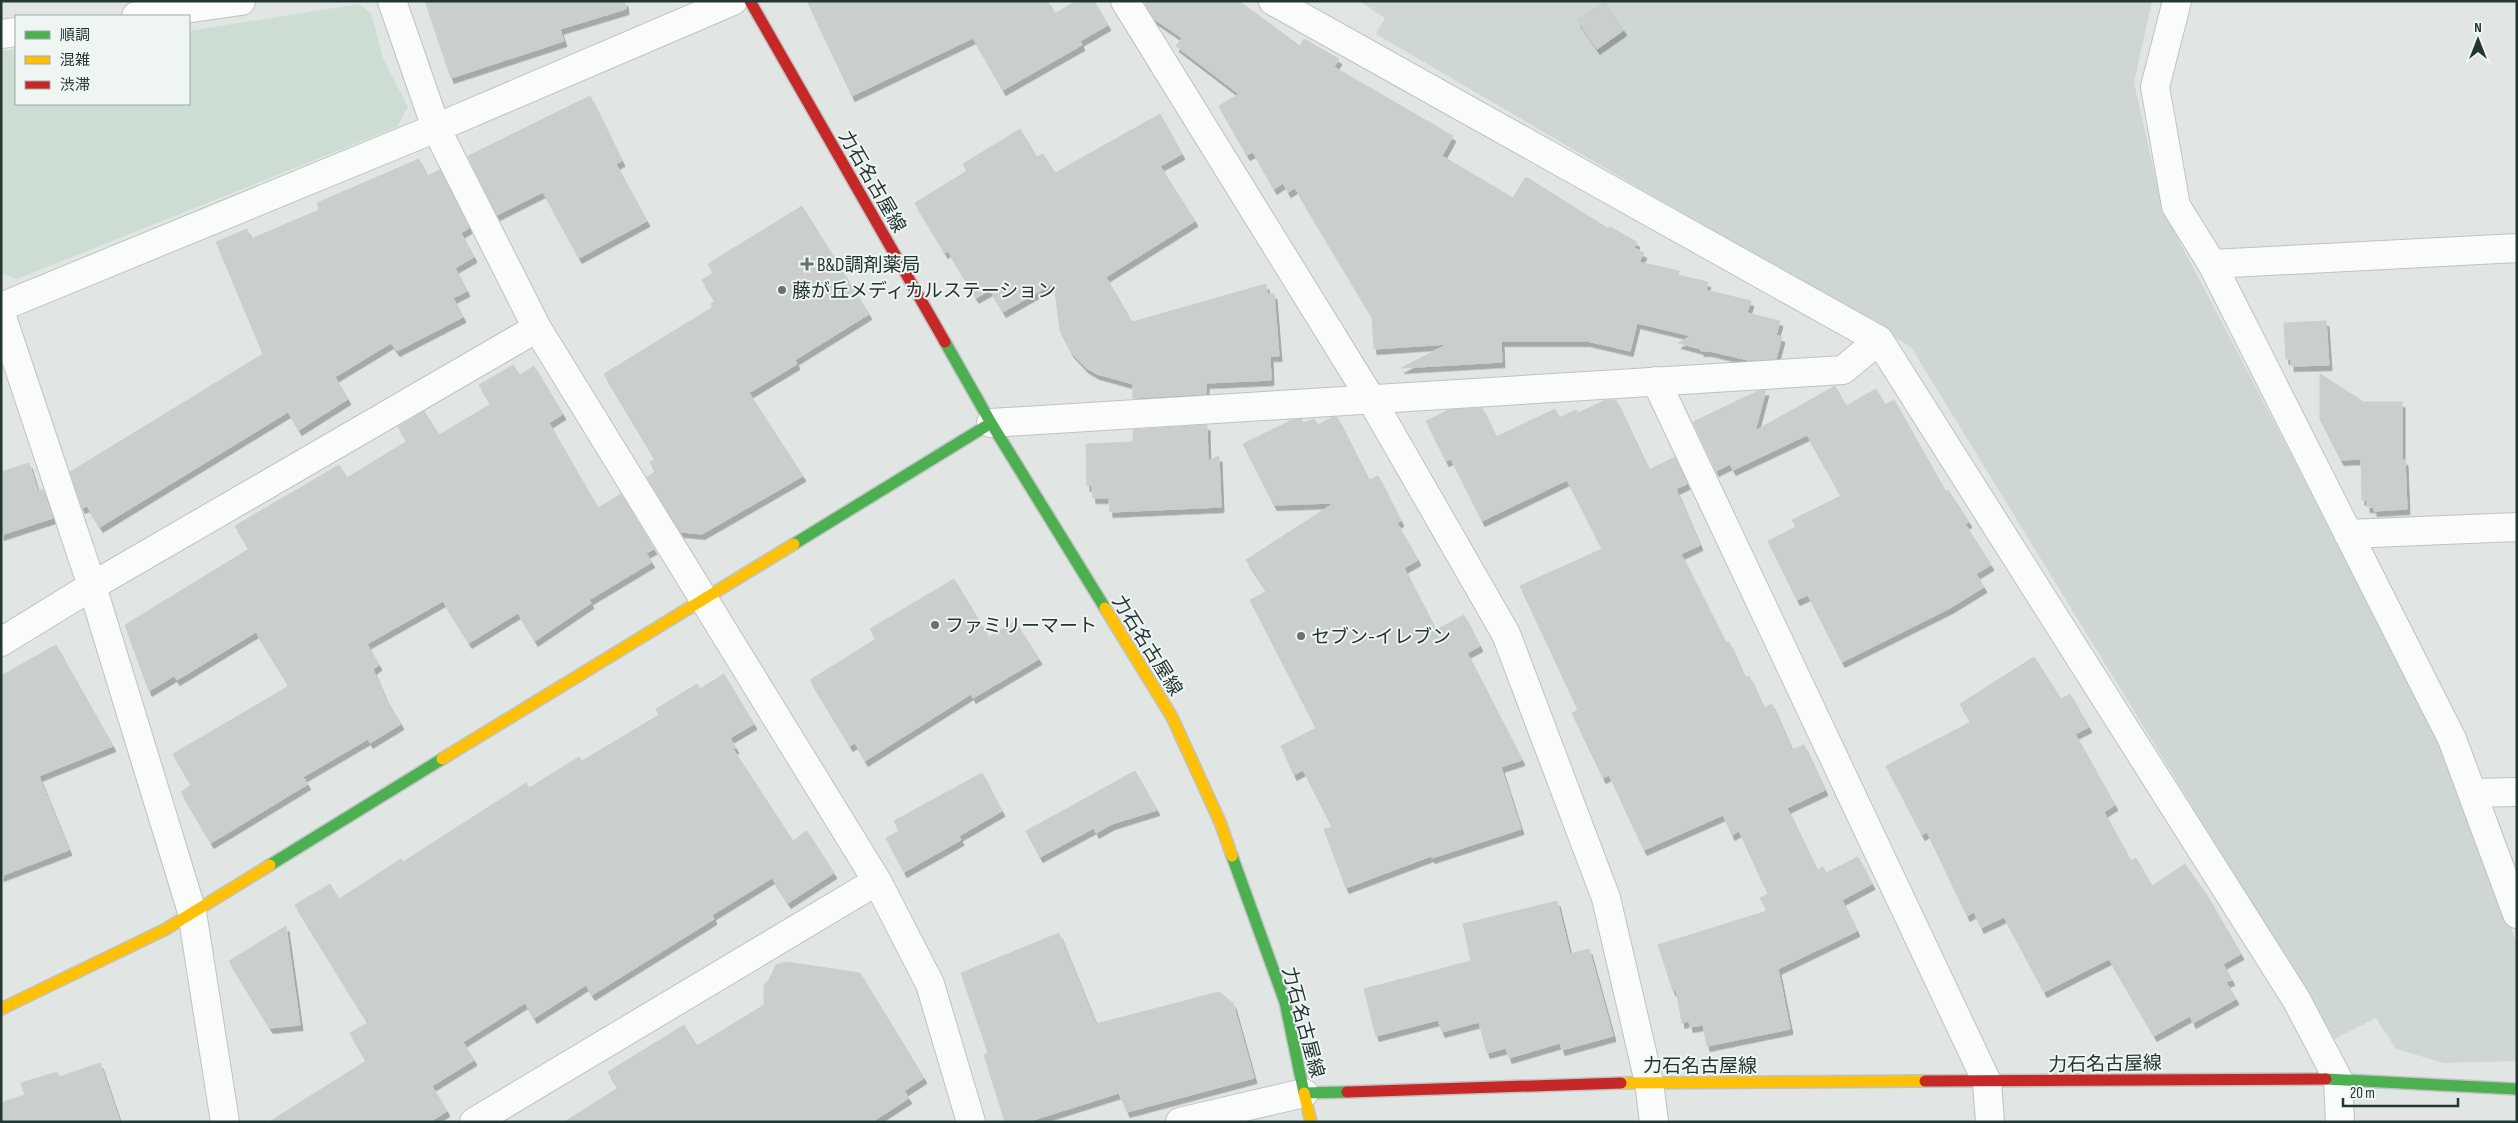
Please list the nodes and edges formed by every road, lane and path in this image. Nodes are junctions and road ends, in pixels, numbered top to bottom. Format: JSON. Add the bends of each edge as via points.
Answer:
{"nodes":[{"id":1,"x":241,"y":1,"type":"edge"},
{"id":2,"x":392,"y":1,"type":"edge"},
{"id":3,"x":732,"y":1,"type":"edge"},
{"id":4,"x":750,"y":1,"type":"edge"},
{"id":5,"x":1125,"y":1,"type":"edge"},
{"id":6,"x":1273,"y":1,"type":"edge"},
{"id":7,"x":2177,"y":1,"type":"edge"},
{"id":8,"x":143,"y":15,"type":"edge"},
{"id":9,"x":15,"y":32,"type":"edge"},
{"id":10,"x":1,"y":34,"type":"edge"},
{"id":11,"x":436,"y":128,"type":"junction"},
{"id":12,"x":2517,"y":248,"type":"edge"},
{"id":13,"x":2212,"y":264,"type":"junction"},
{"id":14,"x":1,"y":307,"type":"edge"},
{"id":15,"x":1,"y":314,"type":"edge"},
{"id":16,"x":537,"y":328,"type":"junction"},
{"id":17,"x":1879,"y":340,"type":"junction"},
{"id":18,"x":1656,"y":381,"type":"junction"},
{"id":19,"x":1371,"y":399,"type":"junction"},
{"id":20,"x":991,"y":423,"type":"junction"},
{"id":21,"x":2517,"y":526,"type":"edge"},
{"id":22,"x":2348,"y":534,"type":"junction"},
{"id":23,"x":92,"y":586,"type":"junction"},
{"id":24,"x":703,"y":598,"type":"junction"},
{"id":25,"x":1,"y":642,"type":"edge"},
{"id":26,"x":2517,"y":792,"type":"edge"},
{"id":27,"x":2472,"y":793,"type":"junction"},
{"id":28,"x":877,"y":881,"type":"junction"},
{"id":29,"x":192,"y":912,"type":"junction"},
{"id":30,"x":2517,"y":914,"type":"edge"},
{"id":31,"x":1,"y":1009,"type":"edge"},
{"id":32,"x":2338,"y":1079,"type":"junction"},
{"id":33,"x":1650,"y":1082,"type":"junction"},
{"id":34,"x":1987,"y":1082,"type":"junction"},
{"id":35,"x":2517,"y":1089,"type":"edge"},
{"id":36,"x":1304,"y":1093,"type":"junction"},
{"id":37,"x":225,"y":1122,"type":"edge"},
{"id":38,"x":474,"y":1122,"type":"edge"},
{"id":39,"x":971,"y":1122,"type":"edge"},
{"id":40,"x":1180,"y":1122,"type":"edge"},
{"id":41,"x":1311,"y":1122,"type":"edge"},
{"id":42,"x":1654,"y":1122,"type":"edge"},
{"id":43,"x":1990,"y":1122,"type":"edge"},
{"id":44,"x":2340,"y":1122,"type":"edge"}],
"edges":[{"from":1,"to":8,"type":"street"},
{"from":2,"to":11,"type":"street"},
{"from":3,"to":11,"type":"street"},
{"from":4,"to":20,"type":"main road","name":"力石名古屋線"},
{"from":5,"to":19,"type":"street"},
{"from":6,"to":17,"type":"street"},
{"from":7,"to":13,"type":"street","via":[[2155,86],[2176,206]]},
{"from":9,"to":10,"type":"street"},
{"from":11,"to":14,"type":"street"},
{"from":11,"to":16,"type":"street"},
{"from":12,"to":13,"type":"street"},
{"from":13,"to":22,"type":"street"},
{"from":15,"to":23,"type":"street"},
{"from":16,"to":23,"type":"street"},
{"from":16,"to":24,"type":"street"},
{"from":17,"to":18,"type":"street","via":[[1843,370]]},
{"from":17,"to":32,"type":"street","via":[[2296,999]]},
{"from":18,"to":19,"type":"street"},
{"from":18,"to":34,"type":"street"},
{"from":19,"to":20,"type":"street"},
{"from":19,"to":33,"type":"street","via":[[1506,634],[1606,898]]},
{"from":20,"to":24,"type":"main road"},
{"from":20,"to":36,"type":"main road","name":"力石名古屋線","via":[[1172,717],[1220,822],[1285,1002]]},
{"from":21,"to":22,"type":"street"},
{"from":22,"to":27,"type":"street","via":[[2452,739]]},
{"from":23,"to":25,"type":"street"},
{"from":23,"to":29,"type":"street"},
{"from":24,"to":28,"type":"street"},
{"from":24,"to":29,"type":"main road"},
{"from":26,"to":27,"type":"street"},
{"from":27,"to":30,"type":"street"},
{"from":28,"to":38,"type":"street"},
{"from":28,"to":39,"type":"street","via":[[930,984]]},
{"from":29,"to":31,"type":"main road","via":[[166,929]]},
{"from":29,"to":37,"type":"street"},
{"from":32,"to":34,"type":"main road","name":"力石名古屋線"},
{"from":32,"to":35,"type":"main road","name":"力石名古屋線"},
{"from":32,"to":44,"type":"street"},
{"from":33,"to":34,"type":"main road","name":"力石名古屋線"},
{"from":33,"to":36,"type":"main road","name":"力石名古屋線"},
{"from":33,"to":42,"type":"street"},
{"from":34,"to":43,"type":"street"},
{"from":36,"to":40,"type":"street"},
{"from":36,"to":41,"type":"main road"}]}
